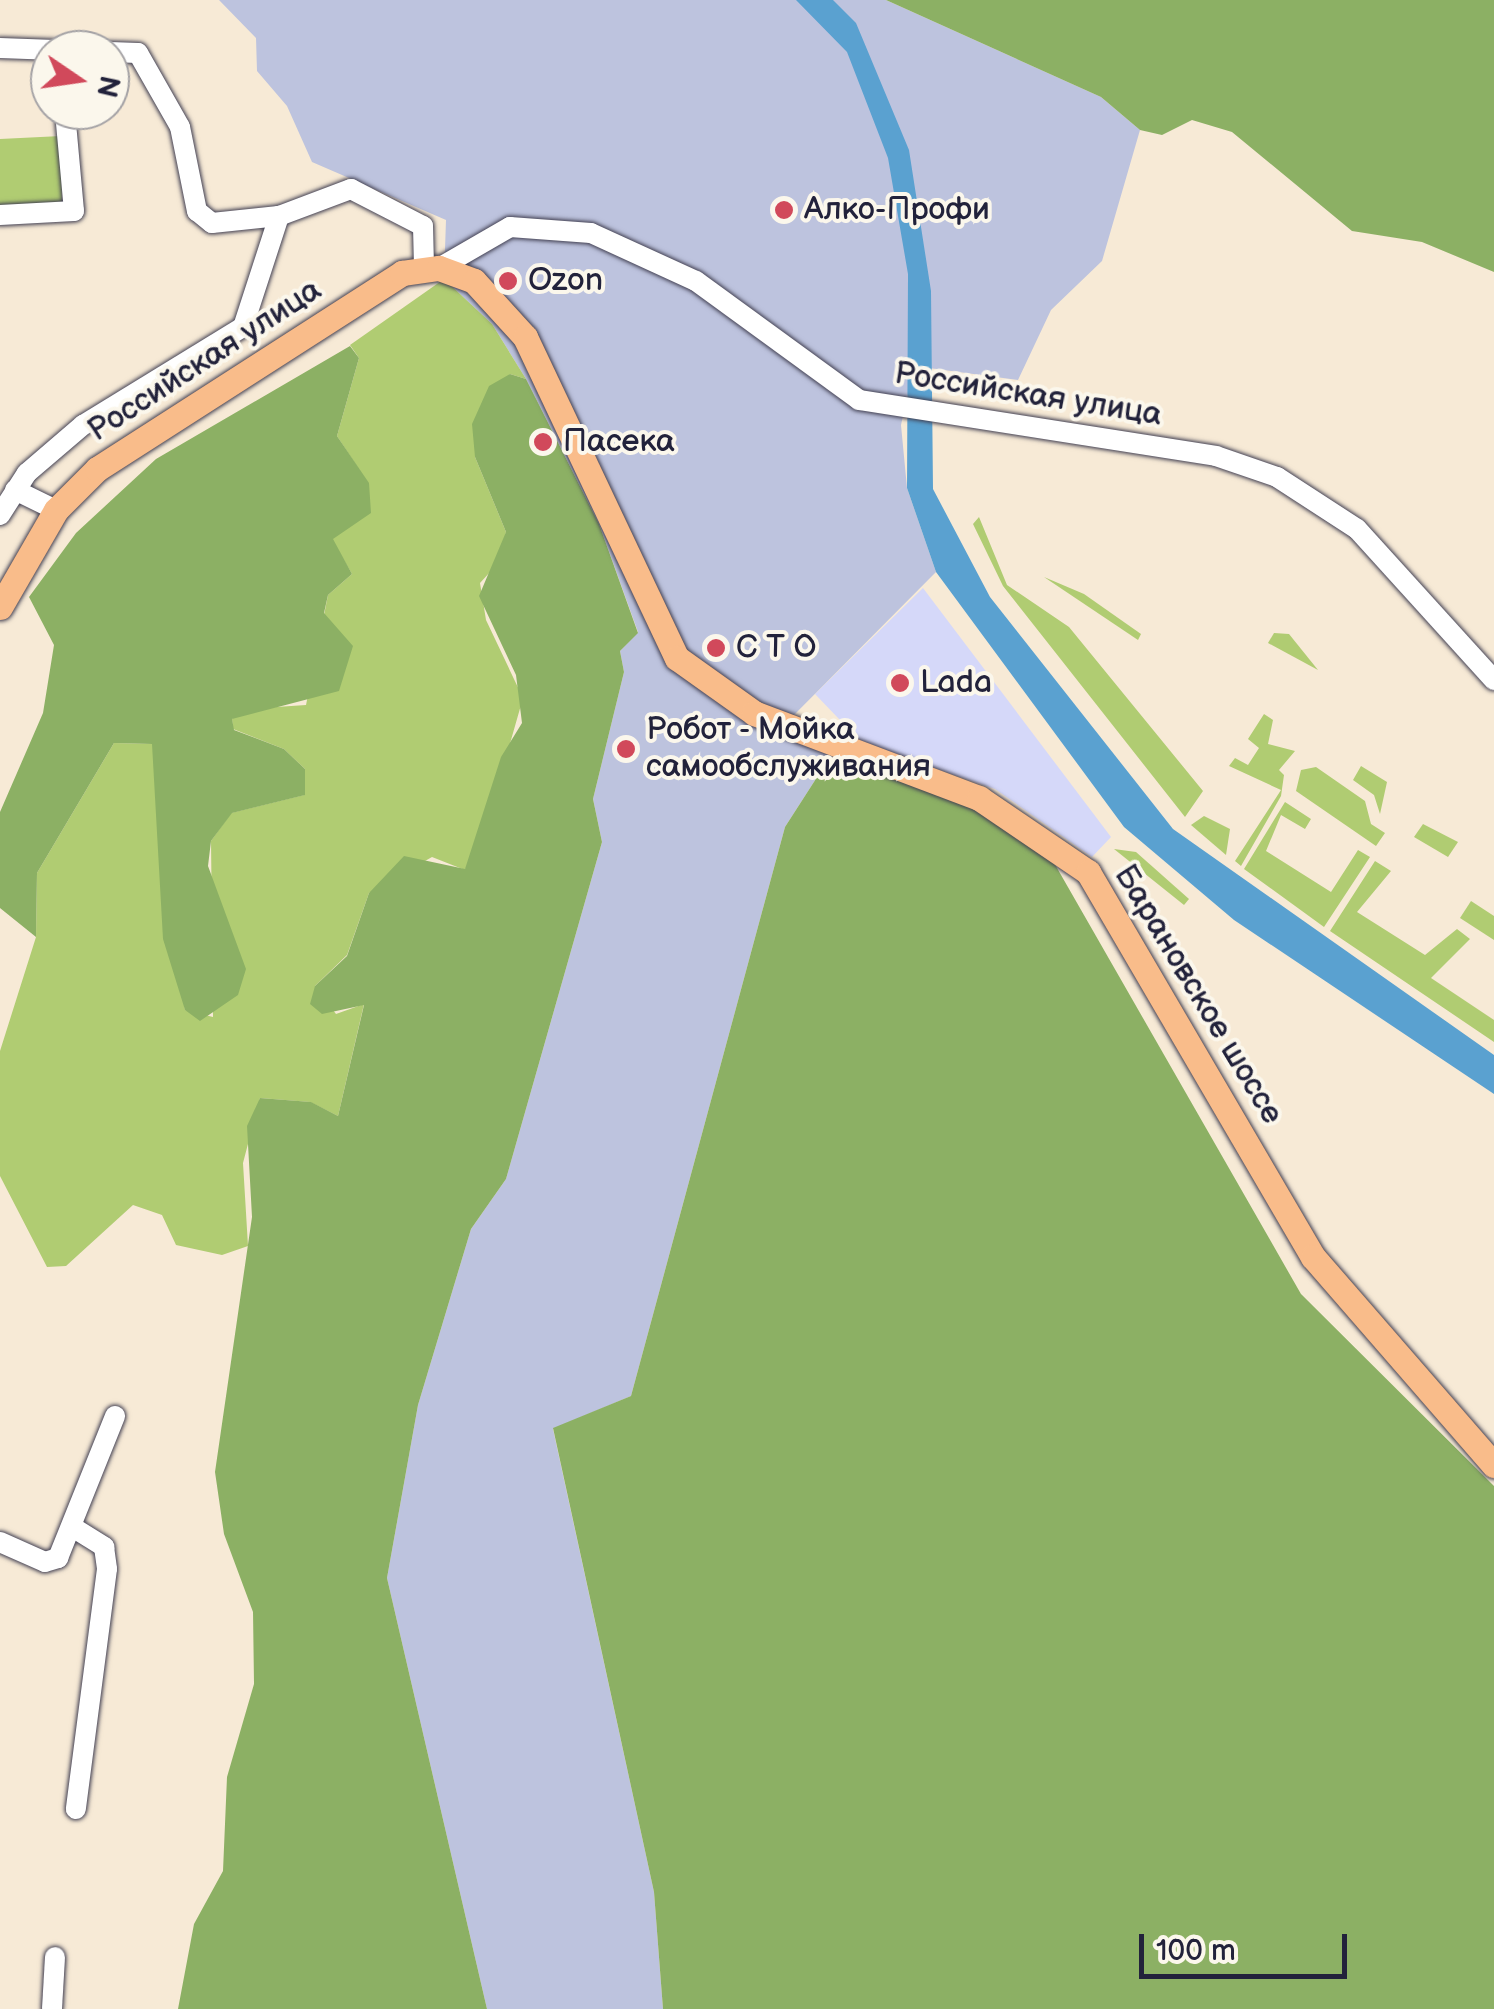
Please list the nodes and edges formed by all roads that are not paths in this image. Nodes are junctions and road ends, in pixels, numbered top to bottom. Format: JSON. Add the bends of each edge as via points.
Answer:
{"nodes":[{"id":1,"x":0,"y":48,"type":"edge"},
{"id":2,"x":66,"y":130,"type":"edge"},
{"id":3,"x":0,"y":214,"type":"edge"},
{"id":4,"x":279,"y":216,"type":"junction"},
{"id":5,"x":431,"y":267,"type":"junction"},
{"id":6,"x":16,"y":490,"type":"junction"},
{"id":7,"x":56,"y":510,"type":"junction"},
{"id":8,"x":0,"y":516,"type":"edge"},
{"id":9,"x":0,"y":607,"type":"edge"},
{"id":10,"x":1494,"y":680,"type":"edge"},
{"id":11,"x":115,"y":1416,"type":"dead end"},
{"id":12,"x":1494,"y":1465,"type":"edge"},
{"id":13,"x":74,"y":1528,"type":"junction"},
{"id":14,"x":0,"y":1542,"type":"edge"},
{"id":15,"x":76,"y":1809,"type":"dead end"},
{"id":16,"x":56,"y":1956,"type":"dead end"},
{"id":17,"x":52,"y":2009,"type":"edge"}],
"edges":[{"from":1,"to":4,"type":"street","via":[[138,53],[180,127],[197,211],[212,223]]},
{"from":2,"to":3,"type":"street","via":[[74,211]]},
{"from":4,"to":5,"type":"street","via":[[351,189],[423,226]]},
{"from":4,"to":6,"type":"street","via":[[243,327],[83,424]]},
{"from":5,"to":7,"type":"main road","name":"Российская улица","via":[[97,469]]},
{"from":5,"to":10,"type":"street","name":"Российская улица","via":[[510,227],[591,233],[696,280],[820,378],[886,407],[1216,456],[1277,478],[1357,528]]},
{"from":5,"to":12,"type":"main road","name":"Барановское шоссе","via":[[474,281],[524,337],[668,645],[700,680],[754,713],[979,798],[1088,872],[1312,1257]]},
{"from":6,"to":7,"type":"street"},
{"from":6,"to":8,"type":"street"},
{"from":7,"to":9,"type":"main road","name":"Российская улица"},
{"from":11,"to":13,"type":"street"},
{"from":13,"to":14,"type":"street","via":[[51,1562]]},
{"from":13,"to":15,"type":"street","via":[[104,1547],[108,1569]]},
{"from":16,"to":17,"type":"street"}]}
